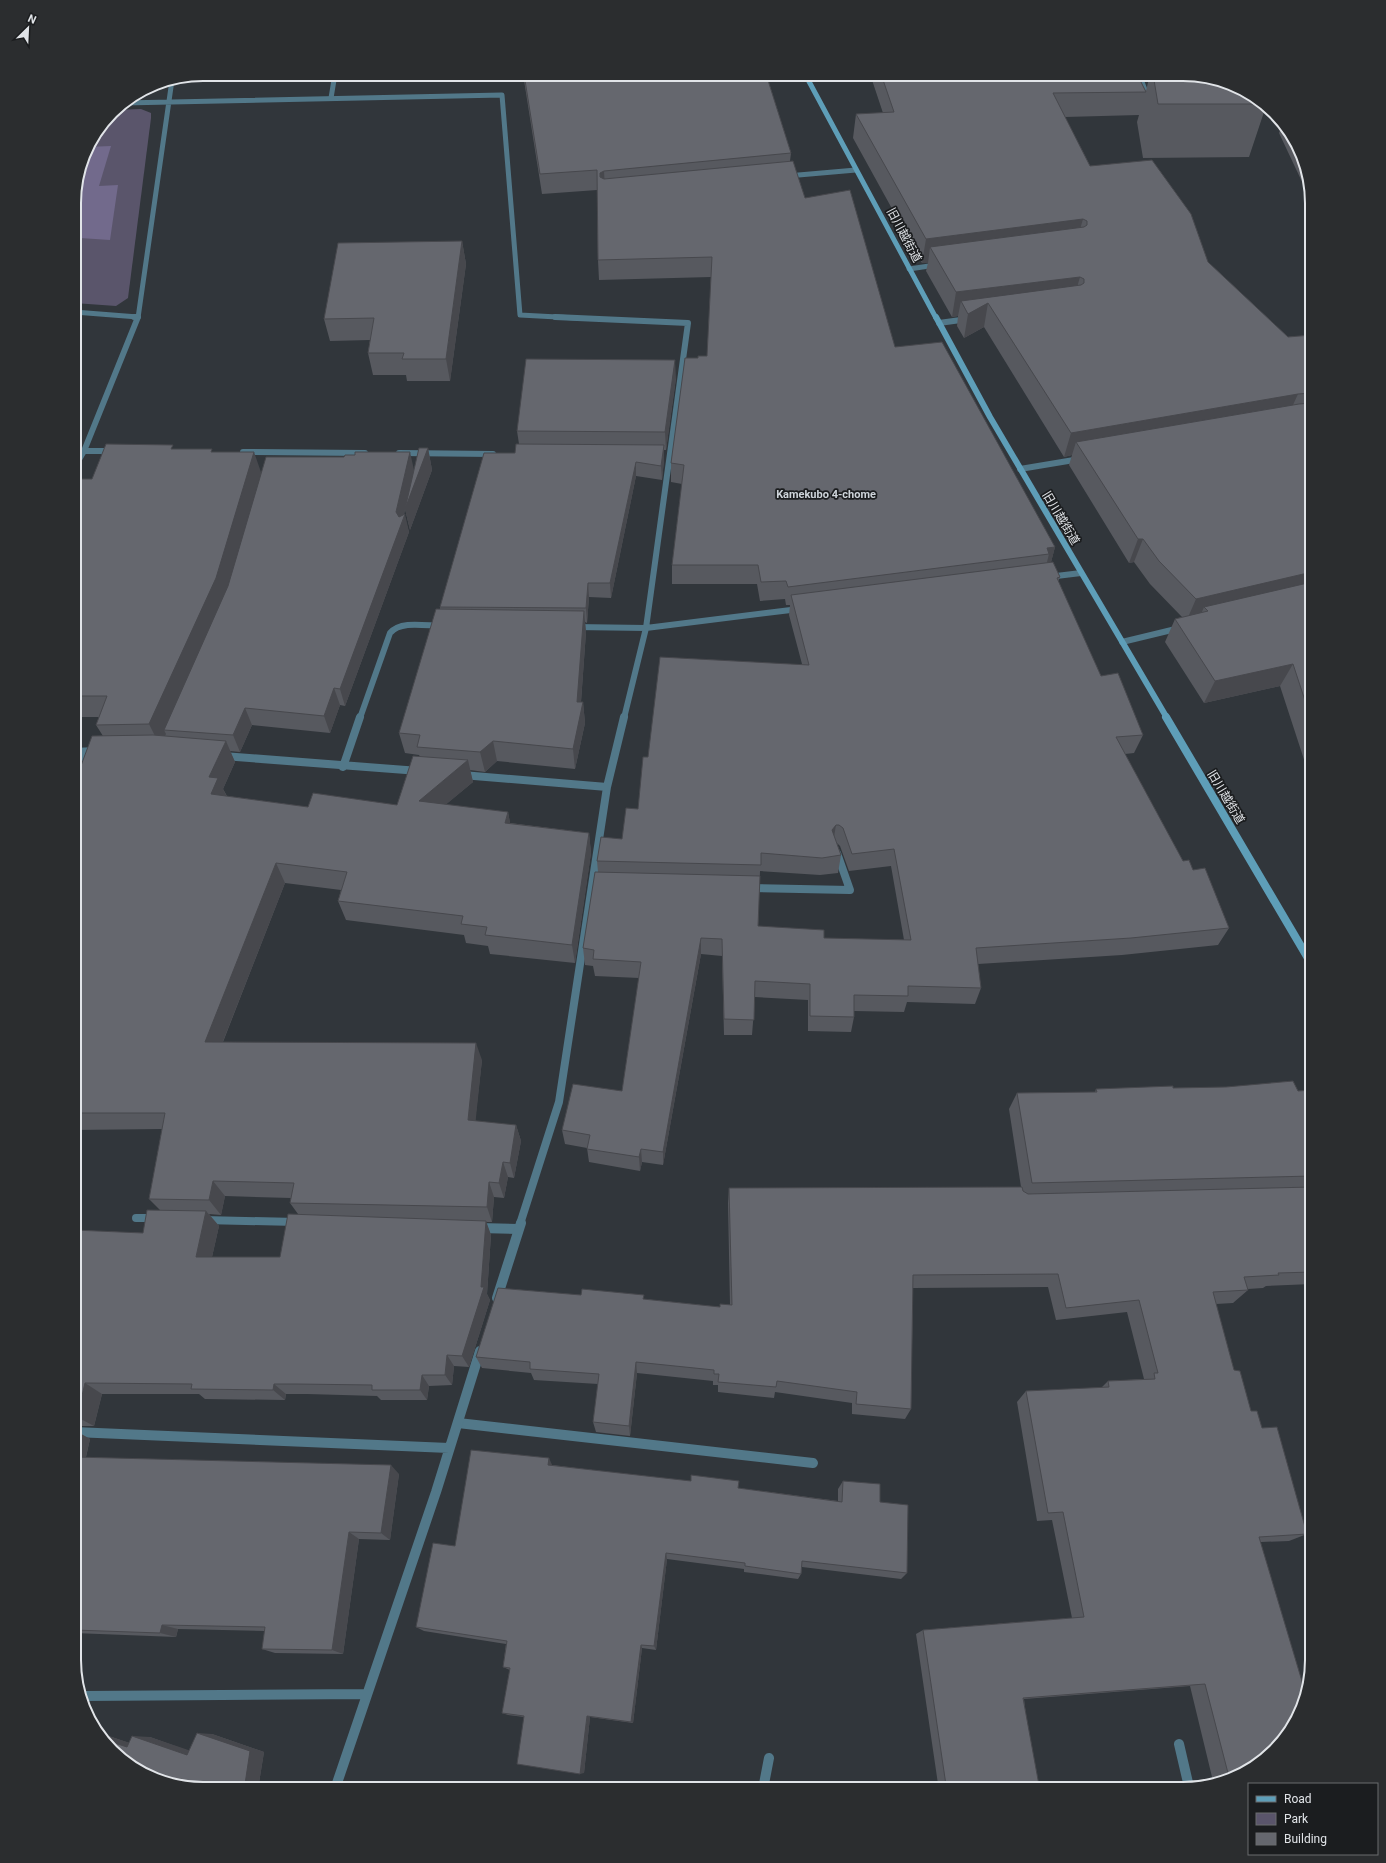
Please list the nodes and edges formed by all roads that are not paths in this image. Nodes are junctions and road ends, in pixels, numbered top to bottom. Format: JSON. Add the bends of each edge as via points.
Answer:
{"nodes":[{"id":1,"x":333,"y":81,"type":"edge"},
{"id":2,"x":809,"y":81,"type":"edge"},
{"id":3,"x":1142,"y":81,"type":"edge"},
{"id":4,"x":172,"y":85,"type":"edge"},
{"id":5,"x":331,"y":98,"type":"junction"},
{"id":6,"x":170,"y":101,"type":"junction"},
{"id":7,"x":134,"y":103,"type":"edge"},
{"id":8,"x":1152,"y":107,"type":"dead end"},
{"id":9,"x":856,"y":170,"type":"junction"},
{"id":10,"x":778,"y":177,"type":"edge"},
{"id":11,"x":940,"y":265,"type":"edge"},
{"id":12,"x":909,"y":269,"type":"junction"},
{"id":13,"x":81,"y":313,"type":"edge"},
{"id":14,"x":138,"y":317,"type":"junction"},
{"id":15,"x":976,"y":318,"type":"edge"},
{"id":16,"x":939,"y":323,"type":"junction"},
{"id":17,"x":81,"y":451,"type":"edge"},
{"id":18,"x":84,"y":451,"type":"junction"},
{"id":19,"x":124,"y":452,"type":"edge"},
{"id":20,"x":234,"y":452,"type":"edge"},
{"id":21,"x":273,"y":453,"type":"junction"},
{"id":22,"x":375,"y":453,"type":"edge"},
{"id":23,"x":390,"y":453,"type":"edge"},
{"id":24,"x":422,"y":454,"type":"junction"},
{"id":25,"x":501,"y":454,"type":"edge"},
{"id":26,"x":661,"y":454,"type":"edge"},
{"id":27,"x":669,"y":454,"type":"junction"},
{"id":28,"x":81,"y":456,"type":"edge"},
{"id":29,"x":1091,"y":457,"type":"edge"},
{"id":30,"x":271,"y":460,"type":"edge"},
{"id":31,"x":420,"y":461,"type":"edge"},
{"id":32,"x":1020,"y":469,"type":"junction"},
{"id":33,"x":1081,"y":573,"type":"junction"},
{"id":34,"x":1043,"y":578,"type":"edge"},
{"id":35,"x":804,"y":608,"type":"edge"},
{"id":36,"x":451,"y":626,"type":"edge"},
{"id":37,"x":1190,"y":626,"type":"edge"},
{"id":38,"x":568,"y":627,"type":"edge"},
{"id":39,"x":646,"y":628,"type":"junction"},
{"id":40,"x":1122,"y":642,"type":"junction"},
{"id":41,"x":103,"y":751,"type":"edge"},
{"id":42,"x":81,"y":752,"type":"edge"},
{"id":43,"x":88,"y":752,"type":"junction"},
{"id":44,"x":218,"y":756,"type":"edge"},
{"id":45,"x":81,"y":764,"type":"edge"},
{"id":46,"x":343,"y":767,"type":"junction"},
{"id":47,"x":430,"y":772,"type":"edge"},
{"id":48,"x":454,"y":774,"type":"edge"},
{"id":49,"x":607,"y":788,"type":"junction"},
{"id":50,"x":835,"y":848,"type":"edge"},
{"id":51,"x":740,"y":887,"type":"edge"},
{"id":52,"x":1305,"y":953,"type":"edge"},
{"id":53,"x":136,"y":1218,"type":"dead end"},
{"id":54,"x":168,"y":1219,"type":"edge"},
{"id":55,"x":192,"y":1220,"type":"edge"},
{"id":56,"x":303,"y":1223,"type":"edge"},
{"id":57,"x":470,"y":1227,"type":"edge"},
{"id":58,"x":518,"y":1229,"type":"junction"},
{"id":59,"x":492,"y":1311,"type":"edge"},
{"id":60,"x":483,"y":1341,"type":"edge"},
{"id":61,"x":458,"y":1423,"type":"junction"},
{"id":62,"x":81,"y":1432,"type":"edge"},
{"id":63,"x":449,"y":1448,"type":"junction"},
{"id":64,"x":813,"y":1463,"type":"dead end"},
{"id":65,"x":367,"y":1694,"type":"junction"},
{"id":66,"x":87,"y":1696,"type":"edge"},
{"id":67,"x":1179,"y":1744,"type":"dead end"},
{"id":68,"x":769,"y":1758,"type":"dead end"},
{"id":69,"x":337,"y":1782,"type":"edge"},
{"id":70,"x":764,"y":1782,"type":"edge"},
{"id":71,"x":1187,"y":1782,"type":"edge"}],
"edges":[{"from":1,"to":5,"type":"street"},
{"from":2,"to":9,"type":"street","name":"旧川越街道"},
{"from":3,"to":8,"type":"street"},
{"from":4,"to":6,"type":"street"},
{"from":5,"to":6,"type":"street"},
{"from":5,"to":27,"type":"street","via":[[502,95],[520,316],[688,323]]},
{"from":6,"to":7,"type":"street"},
{"from":6,"to":14,"type":"street"},
{"from":9,"to":10,"type":"street"},
{"from":9,"to":12,"type":"street","name":"旧川越街道"},
{"from":11,"to":12,"type":"street"},
{"from":12,"to":16,"type":"street","name":"旧川越街道"},
{"from":13,"to":14,"type":"street"},
{"from":14,"to":18,"type":"street"},
{"from":15,"to":16,"type":"street"},
{"from":16,"to":32,"type":"street","name":"旧川越街道"},
{"from":17,"to":18,"type":"street"},
{"from":18,"to":19,"type":"street"},
{"from":18,"to":28,"type":"street"},
{"from":20,"to":21,"type":"street"},
{"from":21,"to":22,"type":"street"},
{"from":21,"to":30,"type":"street"},
{"from":23,"to":24,"type":"street"},
{"from":24,"to":25,"type":"street"},
{"from":24,"to":31,"type":"street"},
{"from":26,"to":27,"type":"street"},
{"from":27,"to":39,"type":"street"},
{"from":29,"to":32,"type":"street"},
{"from":32,"to":33,"type":"street","name":"旧川越街道"},
{"from":33,"to":34,"type":"street"},
{"from":33,"to":40,"type":"street","name":"旧川越街道"},
{"from":35,"to":39,"type":"street"},
{"from":36,"to":46,"type":"street","via":[[404,625],[394,628]]},
{"from":37,"to":40,"type":"street"},
{"from":38,"to":39,"type":"street"},
{"from":39,"to":49,"type":"street"},
{"from":40,"to":52,"type":"street","name":"旧川越街道"},
{"from":41,"to":43,"type":"street"},
{"from":42,"to":43,"type":"street"},
{"from":43,"to":45,"type":"street"},
{"from":44,"to":46,"type":"street"},
{"from":46,"to":47,"type":"street"},
{"from":48,"to":49,"type":"street"},
{"from":49,"to":58,"type":"street","via":[[596,884],[559,1102]]},
{"from":50,"to":51,"type":"street","via":[[850,890]]},
{"from":53,"to":54,"type":"street"},
{"from":55,"to":56,"type":"street"},
{"from":57,"to":58,"type":"street"},
{"from":58,"to":59,"type":"street"},
{"from":60,"to":61,"type":"street"},
{"from":61,"to":63,"type":"street"},
{"from":61,"to":64,"type":"street"},
{"from":62,"to":63,"type":"street"},
{"from":63,"to":65,"type":"street"},
{"from":65,"to":66,"type":"street"},
{"from":65,"to":69,"type":"street"},
{"from":67,"to":71,"type":"street"},
{"from":68,"to":70,"type":"street"}]}
